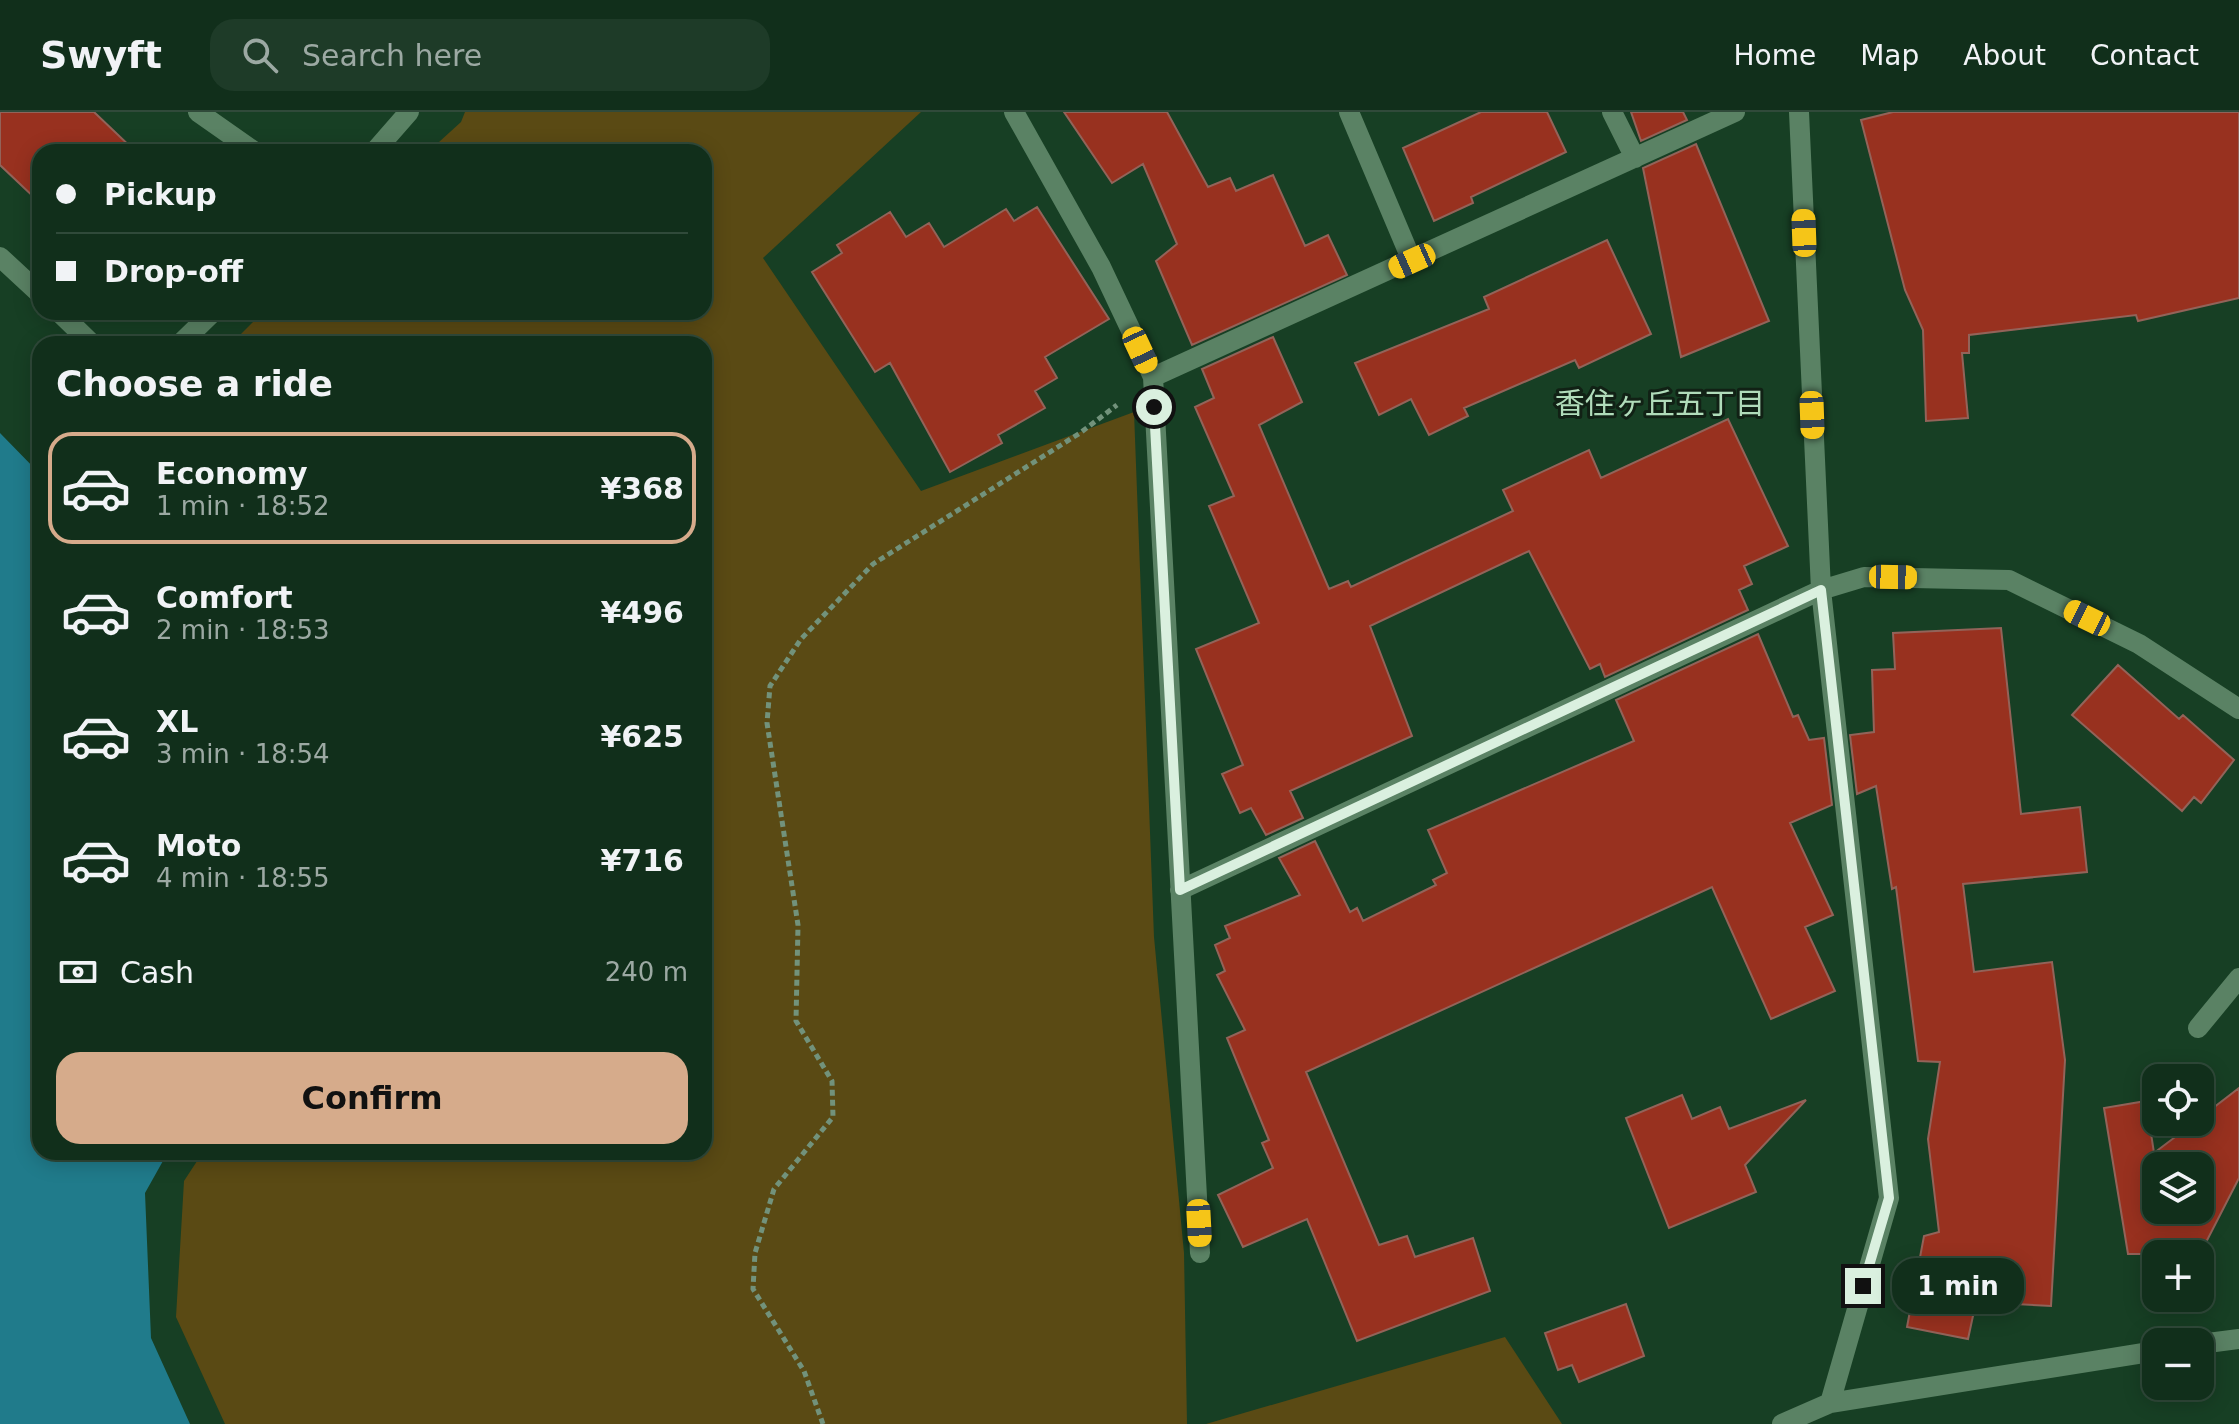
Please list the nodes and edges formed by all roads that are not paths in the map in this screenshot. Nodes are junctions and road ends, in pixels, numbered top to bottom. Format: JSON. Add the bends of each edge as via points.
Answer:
{"nodes":[{"id":1,"x":198,"y":112,"type":"edge"},
{"id":2,"x":409,"y":112,"type":"edge"},
{"id":3,"x":1014,"y":112,"type":"edge"},
{"id":4,"x":1349,"y":112,"type":"edge"},
{"id":5,"x":1612,"y":112,"type":"edge"},
{"id":6,"x":1735,"y":112,"type":"edge"},
{"id":7,"x":1799,"y":112,"type":"edge"},
{"id":8,"x":244,"y":144,"type":"edge"},
{"id":9,"x":381,"y":144,"type":"edge"},
{"id":10,"x":1635,"y":158,"type":"junction"},
{"id":11,"x":0,"y":257,"type":"edge"},
{"id":12,"x":1412,"y":261,"type":"junction"},
{"id":13,"x":32,"y":287,"type":"edge"},
{"id":14,"x":67,"y":320,"type":"edge"},
{"id":15,"x":205,"y":320,"type":"edge"},
{"id":16,"x":84,"y":336,"type":"edge"},
{"id":17,"x":188,"y":336,"type":"edge"},
{"id":18,"x":1153,"y":377,"type":"junction"},
{"id":19,"x":1821,"y":590,"type":"junction"},
{"id":20,"x":2236,"y":702,"type":"edge"},
{"id":21,"x":1180,"y":890,"type":"junction"},
{"id":22,"x":2239,"y":978,"type":"edge"},
{"id":23,"x":2198,"y":1028,"type":"dead end"},
{"id":24,"x":1200,"y":1253,"type":"dead end"},
{"id":25,"x":2239,"y":1339,"type":"edge"},
{"id":26,"x":2214,"y":1342,"type":"edge"},
{"id":27,"x":2142,"y":1353,"type":"edge"},
{"id":28,"x":1830,"y":1403,"type":"junction"},
{"id":29,"x":1782,"y":1424,"type":"edge"}],
"edges":[{"from":1,"to":8,"type":"street"},
{"from":2,"to":9,"type":"street"},
{"from":3,"to":18,"type":"street","via":[[1101,267]]},
{"from":4,"to":12,"type":"street"},
{"from":5,"to":10,"type":"street"},
{"from":6,"to":10,"type":"street"},
{"from":7,"to":19,"type":"street"},
{"from":10,"to":12,"type":"street"},
{"from":11,"to":13,"type":"street"},
{"from":12,"to":18,"type":"street"},
{"from":14,"to":16,"type":"street"},
{"from":15,"to":17,"type":"street"},
{"from":18,"to":21,"type":"street"},
{"from":19,"to":20,"type":"street","via":[[1864,577],[2009,580],[2139,644]]},
{"from":19,"to":21,"type":"street"},
{"from":19,"to":28,"type":"street","via":[[1889,1198]]},
{"from":21,"to":24,"type":"street"},
{"from":22,"to":23,"type":"street"},
{"from":25,"to":26,"type":"street"},
{"from":27,"to":28,"type":"street"},
{"from":28,"to":29,"type":"street"}]}
